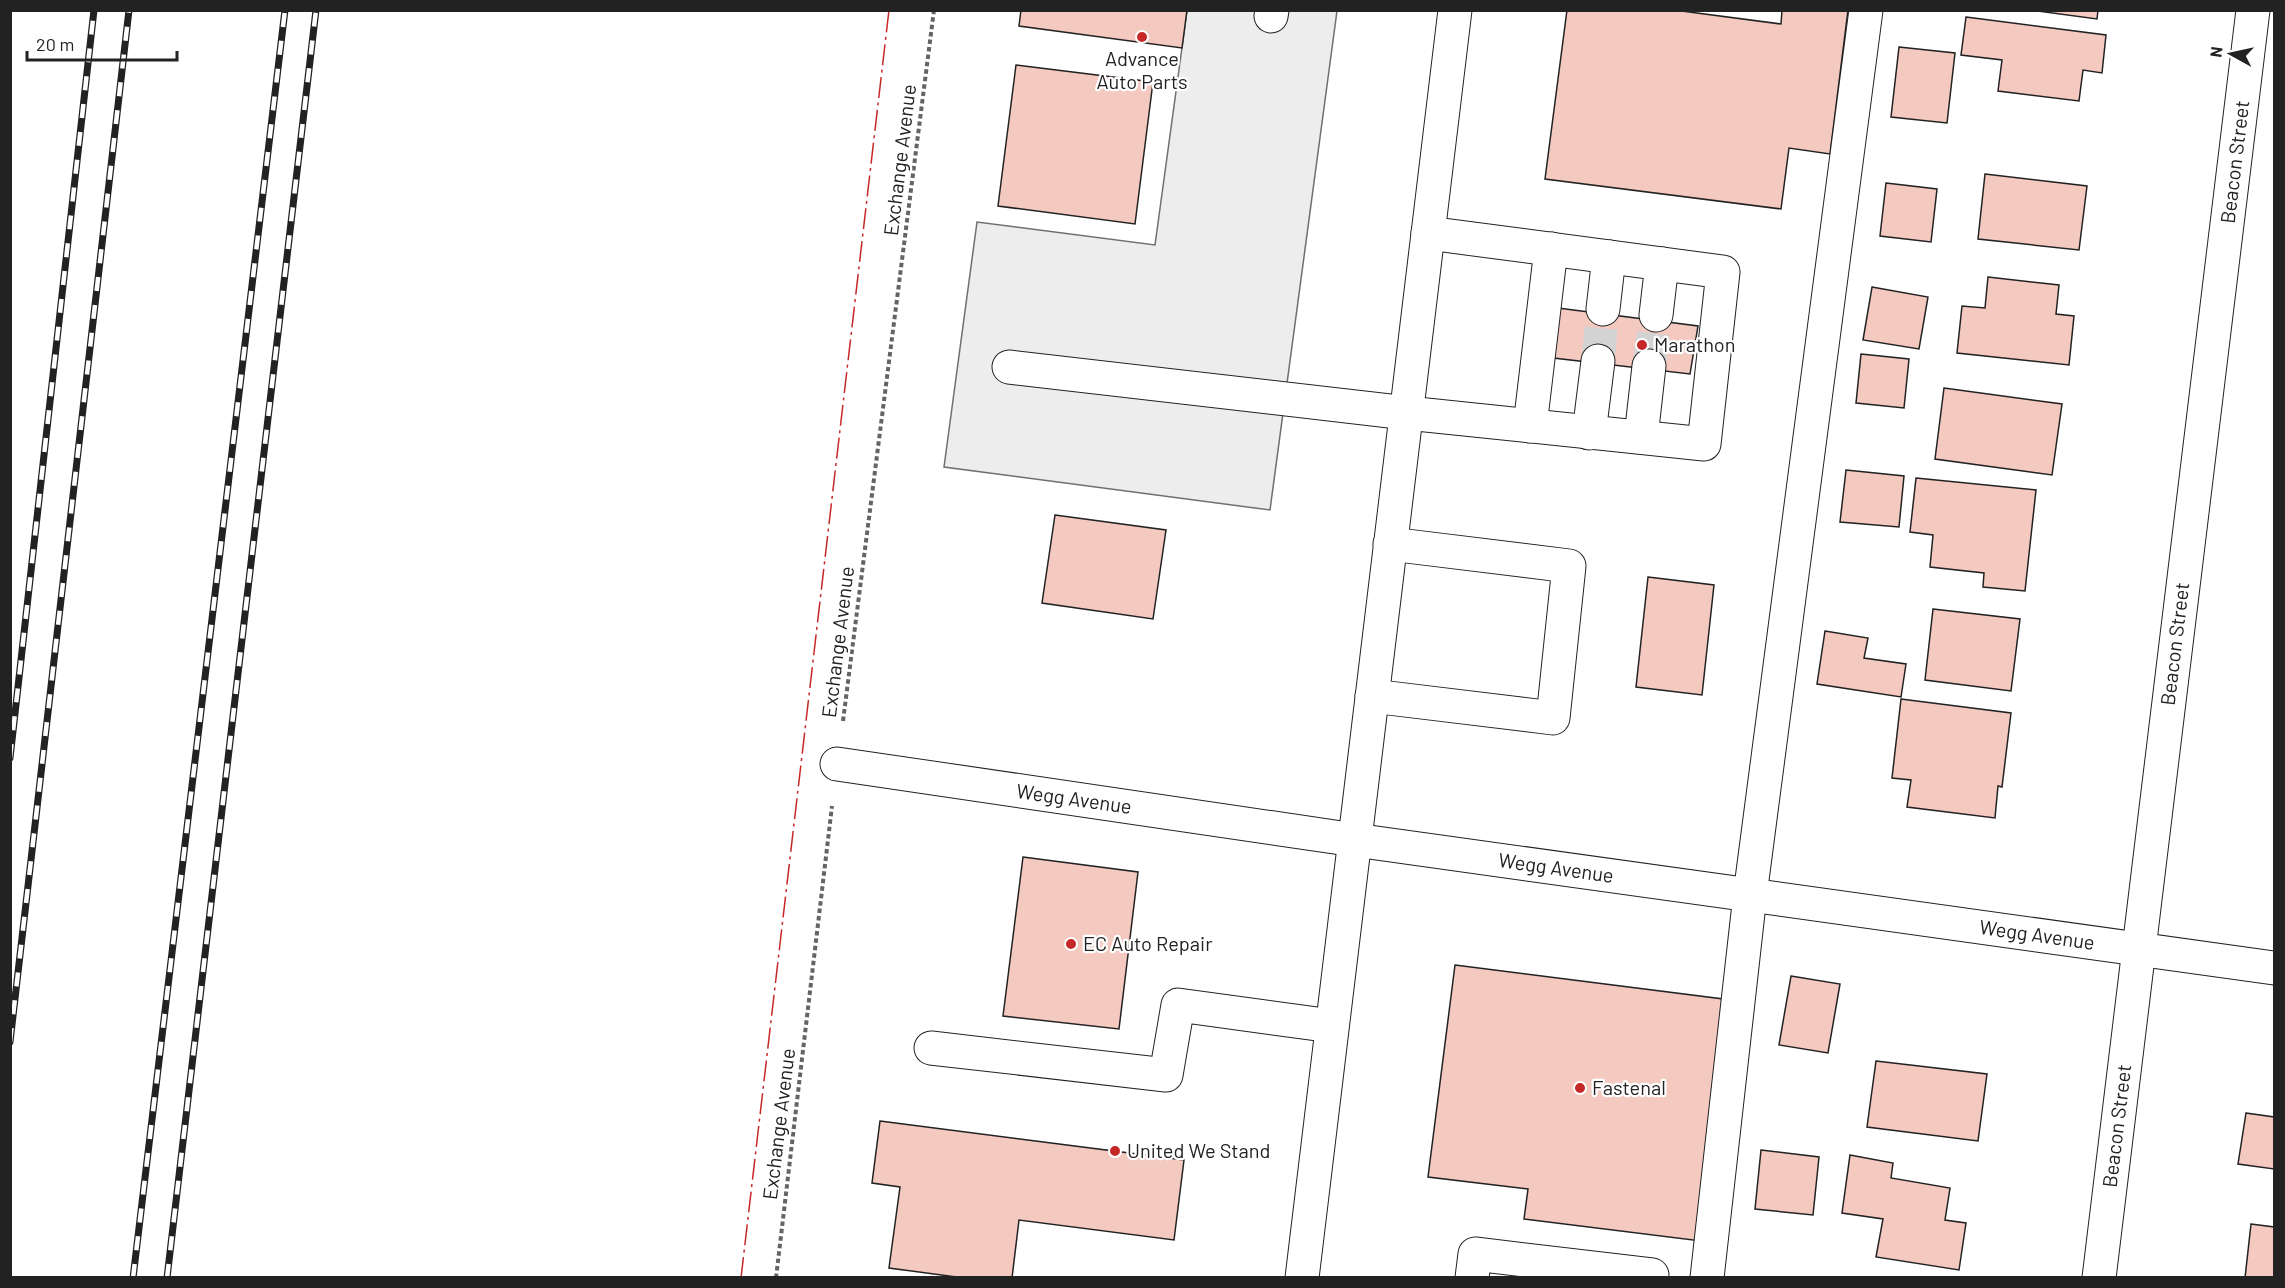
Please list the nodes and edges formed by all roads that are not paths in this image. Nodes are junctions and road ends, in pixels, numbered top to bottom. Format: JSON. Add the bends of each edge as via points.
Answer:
{"nodes":[{"id":1,"x":1455,"y":10,"type":"edge"},
{"id":2,"x":1866,"y":10,"type":"edge"},
{"id":3,"x":2253,"y":10,"type":"edge"},
{"id":4,"x":1428,"y":233,"type":"junction"},
{"id":5,"x":1551,"y":249,"type":"junction"},
{"id":6,"x":1609,"y":257,"type":"junction"},
{"id":7,"x":1662,"y":264,"type":"junction"},
{"id":8,"x":1604,"y":309,"type":"tunnel mouth"},
{"id":9,"x":1656,"y":315,"type":"tunnel mouth"},
{"id":10,"x":1598,"y":361,"type":"tunnel mouth"},
{"id":11,"x":1649,"y":366,"type":"tunnel mouth"},
{"id":12,"x":1009,"y":367,"type":"dead end"},
{"id":13,"x":1407,"y":413,"type":"junction"},
{"id":14,"x":1530,"y":426,"type":"junction"},
{"id":15,"x":1589,"y":433,"type":"junction"},
{"id":16,"x":1641,"y":438,"type":"junction"},
{"id":17,"x":1390,"y":544,"type":"junction"},
{"id":18,"x":1372,"y":696,"type":"junction"},
{"id":19,"x":837,"y":764,"type":"road end"},
{"id":20,"x":1355,"y":840,"type":"junction"},
{"id":21,"x":1750,"y":895,"type":"junction"},
{"id":22,"x":2138,"y":949,"type":"junction"},
{"id":23,"x":2274,"y":968,"type":"edge"},
{"id":24,"x":1332,"y":1026,"type":"junction"},
{"id":25,"x":931,"y":1048,"type":"dead end"},
{"id":26,"x":1652,"y":1275,"type":"dead end"},
{"id":27,"x":1302,"y":1278,"type":"edge"},
{"id":28,"x":1472,"y":1278,"type":"edge"},
{"id":29,"x":1707,"y":1278,"type":"edge"},
{"id":30,"x":2099,"y":1278,"type":"edge"}],
"edges":[{"from":1,"to":4,"type":"street"},
{"from":2,"to":21,"type":"street"},
{"from":3,"to":22,"type":"street","name":"Beacon Street"},
{"from":4,"to":5,"type":"street"},
{"from":4,"to":13,"type":"street"},
{"from":5,"to":6,"type":"street"},
{"from":5,"to":14,"type":"street"},
{"from":6,"to":7,"type":"street"},
{"from":6,"to":8,"type":"street"},
{"from":7,"to":9,"type":"street"},
{"from":7,"to":16,"type":"street","via":[[1723,272],[1704,444]]},
{"from":10,"to":15,"type":"street"},
{"from":11,"to":16,"type":"street"},
{"from":12,"to":13,"type":"street"},
{"from":13,"to":14,"type":"street"},
{"from":13,"to":17,"type":"street"},
{"from":14,"to":15,"type":"street"},
{"from":15,"to":16,"type":"street"},
{"from":17,"to":18,"type":"street"},
{"from":17,"to":18,"type":"street","via":[[1569,566],[1553,718]]},
{"from":18,"to":20,"type":"street"},
{"from":19,"to":20,"type":"street","name":"Wegg Avenue"},
{"from":20,"to":21,"type":"street","name":"Wegg Avenue"},
{"from":20,"to":24,"type":"street"},
{"from":21,"to":22,"type":"street","name":"Wegg Avenue"},
{"from":21,"to":29,"type":"street"},
{"from":22,"to":23,"type":"street","name":"Wegg Avenue"},
{"from":22,"to":30,"type":"street","name":"Beacon Street"},
{"from":24,"to":25,"type":"street","via":[[1178,1005],[1166,1075]]},
{"from":24,"to":27,"type":"street"},
{"from":26,"to":28,"type":"street","via":[[1475,1254]]}]}
